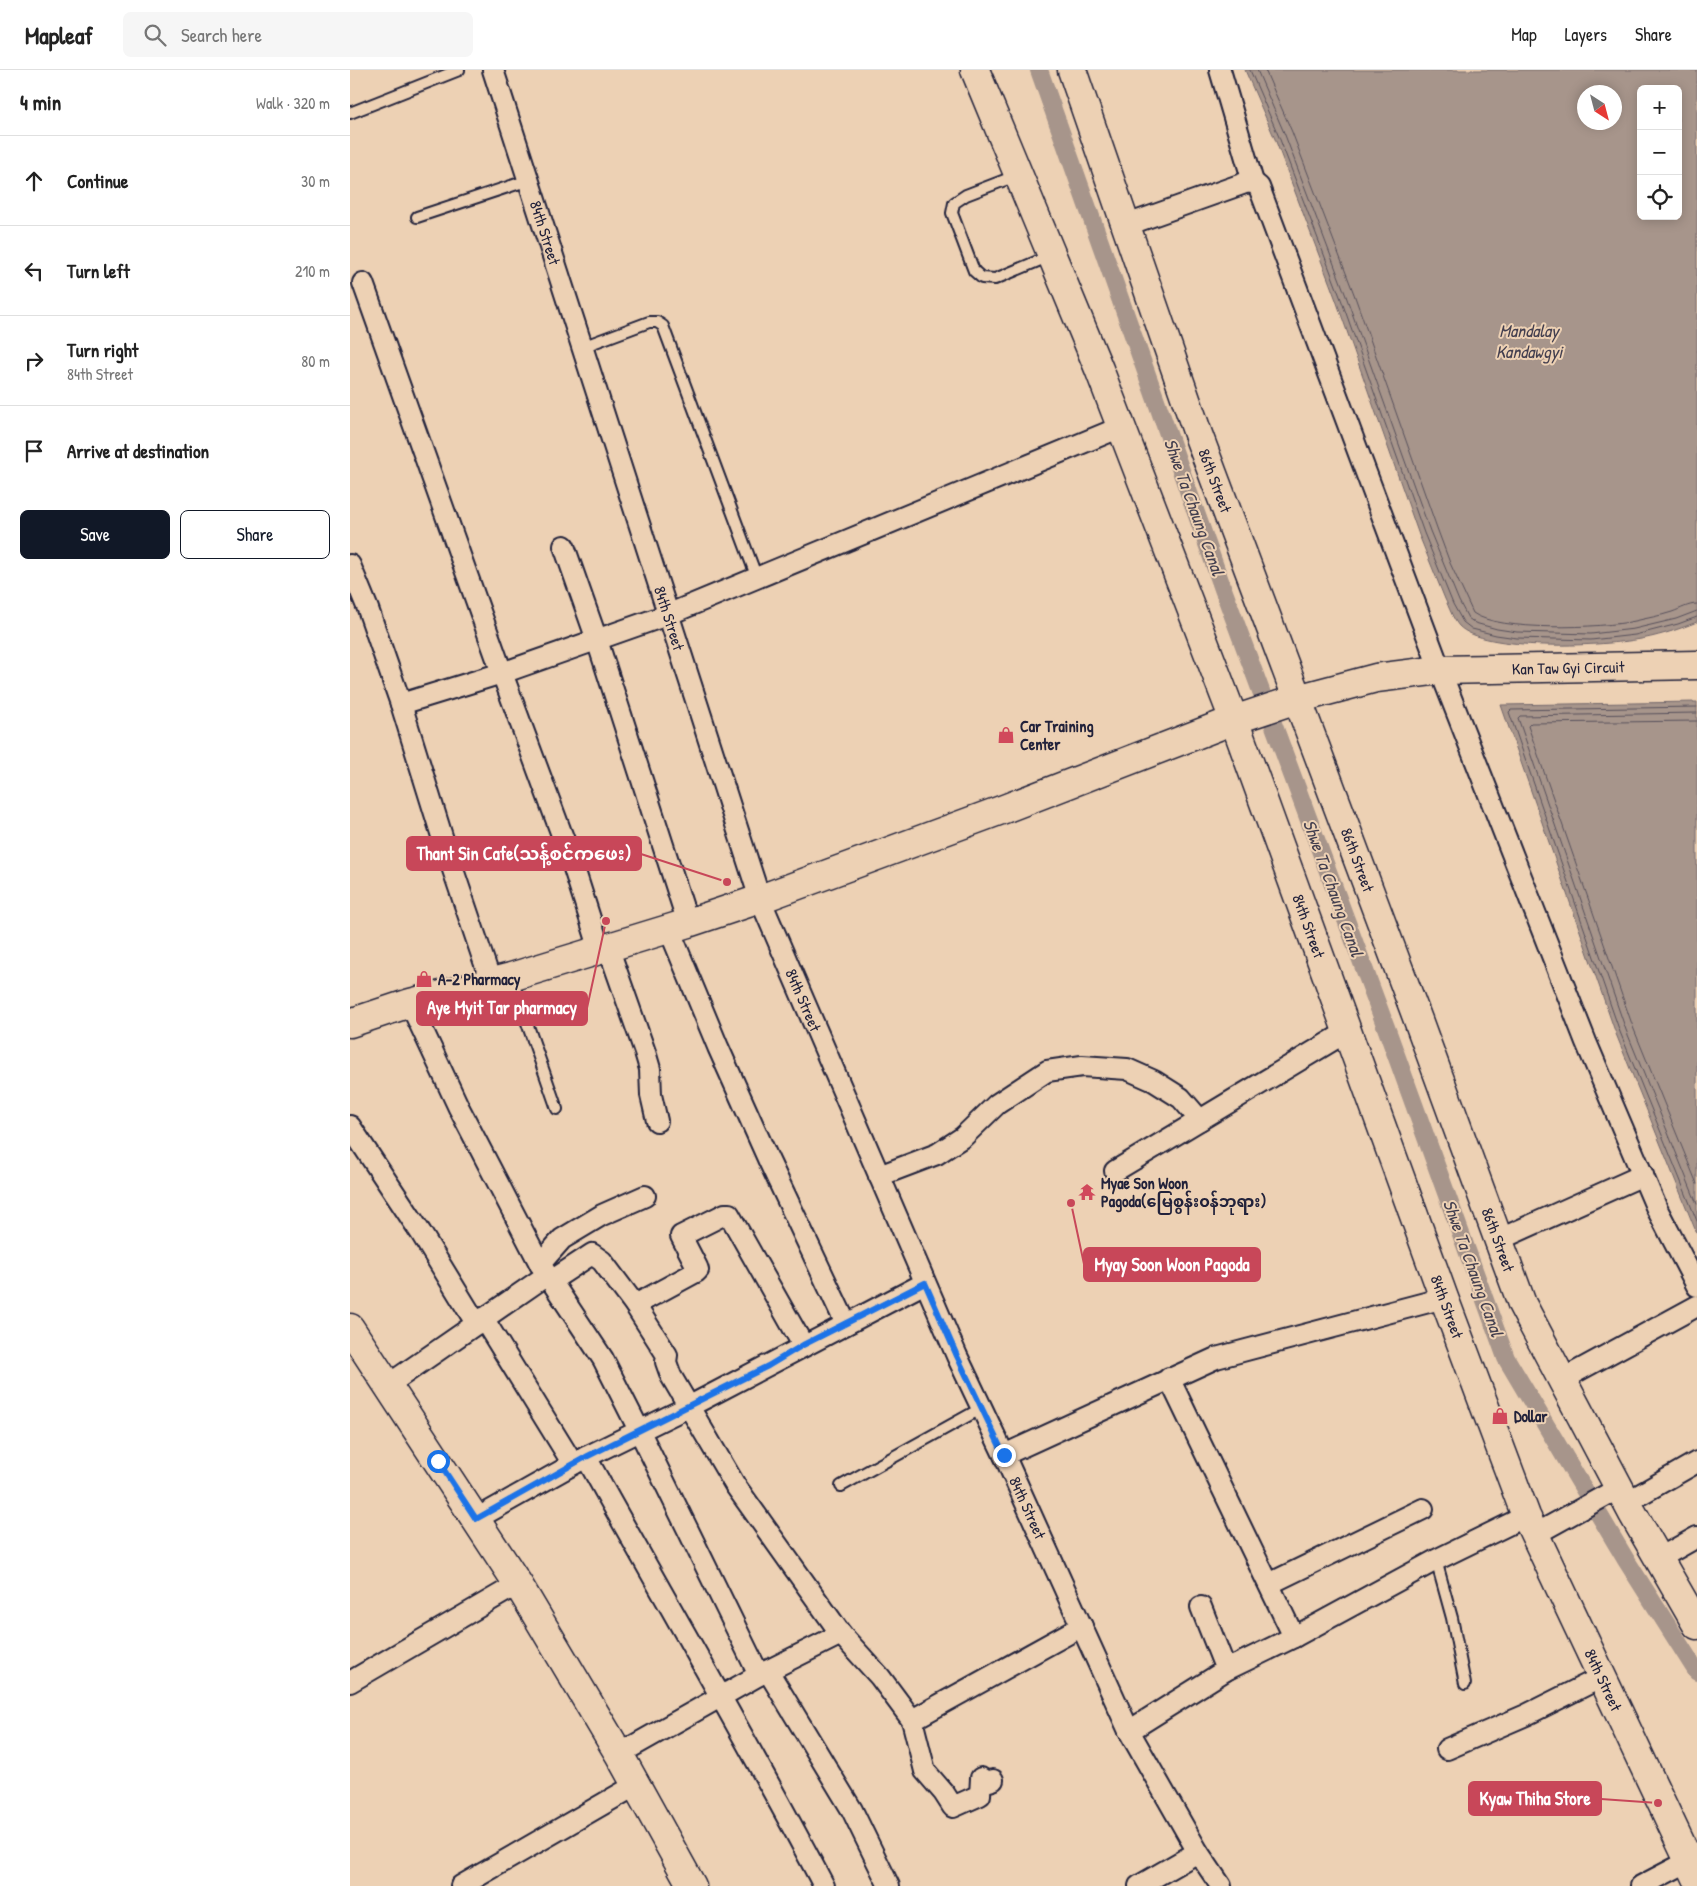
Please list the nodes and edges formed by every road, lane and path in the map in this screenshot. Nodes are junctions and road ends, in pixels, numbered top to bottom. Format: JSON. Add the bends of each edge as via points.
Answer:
{"nodes":[{"id":1,"x":458,"y":70,"type":"edge"},
{"id":2,"x":493,"y":70,"type":"edge"},
{"id":3,"x":975,"y":70,"type":"edge"},
{"id":4,"x":1072,"y":70,"type":"edge"},
{"id":5,"x":1220,"y":70,"type":"edge"},
{"id":6,"x":350,"y":113,"type":"edge"},
{"id":7,"x":1018,"y":175,"type":"junction"},
{"id":8,"x":528,"y":180,"type":"junction"},
{"id":9,"x":1253,"y":182,"type":"junction"},
{"id":10,"x":417,"y":217,"type":"dead end"},
{"id":11,"x":1124,"y":226,"type":"junction"},
{"id":12,"x":1051,"y":256,"type":"junction"},
{"id":13,"x":363,"y":283,"type":"dead end"},
{"id":14,"x":582,"y":348,"type":"junction"},
{"id":15,"x":1121,"y":427,"type":"junction"},
{"id":16,"x":564,"y":546,"type":"dead end"},
{"id":17,"x":350,"y":565,"type":"edge"},
{"id":18,"x":757,"y":578,"type":"junction"},
{"id":19,"x":668,"y":615,"type":"junction"},
{"id":20,"x":597,"y":640,"type":"junction"},
{"id":21,"x":1697,"y":666,"type":"edge"},
{"id":22,"x":1440,"y":670,"type":"junction"},
{"id":23,"x":502,"y":673,"type":"junction"},
{"id":24,"x":1295,"y":700,"type":"junction"},
{"id":25,"x":401,"y":704,"type":"junction"},
{"id":26,"x":1236,"y":720,"type":"junction"},
{"id":27,"x":760,"y":899,"type":"junction"},
{"id":28,"x":678,"y":926,"type":"junction"},
{"id":29,"x":604,"y":948,"type":"junction"},
{"id":30,"x":501,"y":979,"type":"junction"},
{"id":31,"x":410,"y":1003,"type":"junction"},
{"id":32,"x":350,"y":1023,"type":"edge"},
{"id":33,"x":1348,"y":1031,"type":"junction"},
{"id":34,"x":557,"y":1109,"type":"dead end"},
{"id":35,"x":1200,"y":1120,"type":"junction"},
{"id":36,"x":657,"y":1121,"type":"dead end"},
{"id":37,"x":350,"y":1126,"type":"edge"},
{"id":38,"x":1115,"y":1172,"type":"dead end"},
{"id":39,"x":1643,"y":1175,"type":"junction"},
{"id":40,"x":879,"y":1176,"type":"junction"},
{"id":41,"x":645,"y":1196,"type":"dead end"},
{"id":42,"x":1498,"y":1240,"type":"junction"},
{"id":43,"x":546,"y":1273,"type":"junction"},
{"id":44,"x":925,"y":1283,"type":"junction"},
{"id":45,"x":1697,"y":1286,"type":"edge"},
{"id":46,"x":1444,"y":1298,"type":"junction"},
{"id":47,"x":635,"y":1305,"type":"junction"},
{"id":48,"x":1697,"y":1306,"type":"edge"},
{"id":49,"x":479,"y":1321,"type":"junction"},
{"id":50,"x":846,"y":1324,"type":"junction"},
{"id":51,"x":350,"y":1328,"type":"edge"},
{"id":52,"x":803,"y":1345,"type":"junction"},
{"id":53,"x":1169,"y":1378,"type":"junction"},
{"id":54,"x":1561,"y":1380,"type":"junction"},
{"id":55,"x":388,"y":1386,"type":"junction"},
{"id":56,"x":690,"y":1406,"type":"junction"},
{"id":57,"x":982,"y":1408,"type":"junction"},
{"id":58,"x":640,"y":1430,"type":"junction"},
{"id":59,"x":1004,"y":1455,"type":"junction"},
{"id":60,"x":580,"y":1461,"type":"junction"},
{"id":61,"x":1697,"y":1462,"type":"edge"},
{"id":62,"x":841,"y":1486,"type":"dead end"},
{"id":63,"x":1610,"y":1498,"type":"junction"},
{"id":64,"x":1423,"y":1509,"type":"dead end"},
{"id":65,"x":476,"y":1519,"type":"junction"},
{"id":66,"x":1530,"y":1525,"type":"junction"},
{"id":67,"x":1697,"y":1537,"type":"edge"},
{"id":68,"x":1658,"y":1559,"type":"junction"},
{"id":69,"x":1436,"y":1560,"type":"junction"},
{"id":70,"x":518,"y":1584,"type":"junction"},
{"id":71,"x":1269,"y":1584,"type":"junction"},
{"id":72,"x":1201,"y":1607,"type":"dead end"},
{"id":73,"x":1082,"y":1626,"type":"junction"},
{"id":74,"x":1697,"y":1626,"type":"edge"},
{"id":75,"x":841,"y":1634,"type":"junction"},
{"id":76,"x":1294,"y":1637,"type":"junction"},
{"id":77,"x":1226,"y":1670,"type":"junction"},
{"id":78,"x":763,"y":1673,"type":"junction"},
{"id":79,"x":1602,"y":1677,"type":"junction"},
{"id":80,"x":350,"y":1682,"type":"edge"},
{"id":81,"x":1465,"y":1684,"type":"dead end"},
{"id":82,"x":721,"y":1697,"type":"junction"},
{"id":83,"x":912,"y":1720,"type":"junction"},
{"id":84,"x":1130,"y":1731,"type":"junction"},
{"id":85,"x":1448,"y":1749,"type":"dead end"},
{"id":86,"x":619,"y":1754,"type":"junction"},
{"id":87,"x":993,"y":1780,"type":"dead end"},
{"id":88,"x":636,"y":1785,"type":"junction"},
{"id":89,"x":1198,"y":1852,"type":"junction"},
{"id":90,"x":1693,"y":1870,"type":"edge"},
{"id":91,"x":461,"y":1886,"type":"edge"},
{"id":92,"x":692,"y":1886,"type":"edge"},
{"id":93,"x":824,"y":1886,"type":"edge"},
{"id":94,"x":889,"y":1886,"type":"edge"},
{"id":95,"x":1139,"y":1886,"type":"edge"},
{"id":96,"x":1221,"y":1886,"type":"edge"},
{"id":97,"x":1641,"y":1886,"type":"edge"}],
"edges":[{"from":1,"to":6,"type":"lane"},
{"from":2,"to":8,"type":"street","name":"84th Street"},
{"from":3,"to":7,"type":"main road","name":"84th Street"},
{"from":4,"to":11,"type":"main road","name":"86th Street"},
{"from":5,"to":9,"type":"street"},
{"from":7,"to":12,"type":"main road","name":"84th Street"},
{"from":7,"to":12,"type":"lane","via":[[966,195],[954,203],[952,213],[974,270],[982,278],[995,279]]},
{"from":8,"to":10,"type":"lane"},
{"from":8,"to":14,"type":"street","name":"84th Street"},
{"from":9,"to":11,"type":"street"},
{"from":9,"to":22,"type":"street","via":[[1262,194]]},
{"from":11,"to":24,"type":"main road","name":"86th Street"},
{"from":12,"to":15,"type":"main road","name":"84th Street"},
{"from":13,"to":23,"type":"street"},
{"from":14,"to":18,"type":"lane","via":[[649,322],[663,326]]},
{"from":14,"to":19,"type":"street","name":"84th Street"},
{"from":15,"to":18,"type":"street"},
{"from":15,"to":26,"type":"main road","name":"84th Street"},
{"from":16,"to":20,"type":"street"},
{"from":17,"to":25,"type":"street"},
{"from":18,"to":19,"type":"street"},
{"from":19,"to":20,"type":"street"},
{"from":19,"to":27,"type":"street","name":"84th Street"},
{"from":20,"to":23,"type":"street"},
{"from":20,"to":28,"type":"street"},
{"from":21,"to":22,"type":"main road","name":"Kan Taw Gyi Circuit"},
{"from":22,"to":24,"type":"main road","name":"Kan Taw Gyi Circuit","via":[[1376,678]]},
{"from":22,"to":39,"type":"street","via":[[1586,1042]]},
{"from":23,"to":25,"type":"street"},
{"from":23,"to":29,"type":"street"},
{"from":24,"to":26,"type":"main road","name":"Kan Taw Gyi Circuit"},
{"from":24,"to":42,"type":"main road","name":"86th Street"},
{"from":25,"to":30,"type":"street","via":[[445,846]]},
{"from":26,"to":27,"type":"main road","name":"Kan Taw Gyi Circuit"},
{"from":26,"to":33,"type":"main road","name":"84th Street"},
{"from":27,"to":28,"type":"main road","name":"Kan Taw Gyi Circuit"},
{"from":27,"to":40,"type":"street","name":"84th Street"},
{"from":28,"to":29,"type":"main road","name":"Kan Taw Gyi Circuit"},
{"from":28,"to":50,"type":"street","via":[[718,1048]]},
{"from":29,"to":30,"type":"main road","name":"Kan Taw Gyi Circuit"},
{"from":29,"to":36,"type":"street","via":[[645,1052]]},
{"from":30,"to":31,"type":"main road","name":"Kan Taw Gyi Circuit"},
{"from":30,"to":34,"type":"lane"},
{"from":31,"to":32,"type":"main road","name":"Kan Taw Gyi Circuit"},
{"from":31,"to":43,"type":"street","via":[[460,1108]]},
{"from":33,"to":35,"type":"street"},
{"from":33,"to":46,"type":"main road","name":"84th Street"},
{"from":35,"to":38,"type":"street"},
{"from":35,"to":40,"type":"street","via":[[1181,1098],[1127,1069],[1082,1066],[1047,1071],[997,1104],[963,1137],[937,1154]]},
{"from":37,"to":49,"type":"street"},
{"from":39,"to":42,"type":"street"},
{"from":39,"to":45,"type":"street"},
{"from":40,"to":44,"type":"street","name":"84th Street"},
{"from":41,"to":43,"type":"street","via":[[602,1215],[562,1239]]},
{"from":42,"to":54,"type":"main road","name":"86th Street","via":[[1522,1304]]},
{"from":43,"to":47,"type":"street","via":[[592,1254],[602,1261]]},
{"from":43,"to":49,"type":"street"},
{"from":43,"to":58,"type":"street","via":[[603,1359]]},
{"from":44,"to":50,"type":"street"},
{"from":44,"to":57,"type":"street","name":"84th Street"},
{"from":46,"to":53,"type":"street","via":[[1216,1358]]},
{"from":46,"to":66,"type":"main road","name":"84th Street"},
{"from":47,"to":52,"type":"street","via":[[696,1272],[697,1267],[681,1236],[728,1214]]},
{"from":47,"to":56,"type":"street","via":[[667,1355],[671,1376]]},
{"from":48,"to":54,"type":"street"},
{"from":49,"to":55,"type":"street"},
{"from":49,"to":60,"type":"street"},
{"from":50,"to":52,"type":"street"},
{"from":51,"to":55,"type":"main road"},
{"from":52,"to":56,"type":"street"},
{"from":53,"to":59,"type":"street"},
{"from":53,"to":71,"type":"street"},
{"from":54,"to":63,"type":"main road","name":"86th Street"},
{"from":55,"to":65,"type":"main road"},
{"from":56,"to":58,"type":"street"},
{"from":56,"to":75,"type":"street","via":[[735,1485]]},
{"from":57,"to":59,"type":"street","name":"84th Street"},
{"from":57,"to":62,"type":"lane"},
{"from":58,"to":60,"type":"street"},
{"from":58,"to":78,"type":"street"},
{"from":59,"to":73,"type":"street","name":"84th Street"},
{"from":60,"to":65,"type":"street"},
{"from":60,"to":82,"type":"street"},
{"from":61,"to":63,"type":"street"},
{"from":63,"to":66,"type":"street"},
{"from":63,"to":68,"type":"main road","name":"86th Street"},
{"from":64,"to":71,"type":"street"},
{"from":65,"to":70,"type":"main road"},
{"from":66,"to":69,"type":"street"},
{"from":66,"to":79,"type":"main road","name":"84th Street"},
{"from":67,"to":68,"type":"street"},
{"from":68,"to":74,"type":"main road","name":"86th Street"},
{"from":69,"to":76,"type":"street"},
{"from":69,"to":81,"type":"lane"},
{"from":70,"to":80,"type":"street"},
{"from":70,"to":86,"type":"main road"},
{"from":71,"to":76,"type":"street"},
{"from":72,"to":77,"type":"street"},
{"from":73,"to":83,"type":"street"},
{"from":73,"to":84,"type":"street","name":"84th Street"},
{"from":75,"to":78,"type":"street"},
{"from":75,"to":83,"type":"street","via":[[880,1677]]},
{"from":76,"to":77,"type":"street"},
{"from":77,"to":84,"type":"street"},
{"from":78,"to":82,"type":"street"},
{"from":78,"to":94,"type":"street","via":[[852,1810]]},
{"from":79,"to":85,"type":"street"},
{"from":79,"to":90,"type":"main road","name":"84th Street"},
{"from":82,"to":86,"type":"street"},
{"from":82,"to":93,"type":"street"},
{"from":83,"to":87,"type":"street","via":[[925,1771],[953,1807],[980,1795],[981,1778],[986,1782]]},
{"from":84,"to":89,"type":"street","name":"84th Street"},
{"from":86,"to":88,"type":"main road"},
{"from":88,"to":91,"type":"street"},
{"from":88,"to":92,"type":"main road"},
{"from":89,"to":95,"type":"street"},
{"from":89,"to":96,"type":"street","name":"84th Street"},
{"from":90,"to":97,"type":"street"}]}
